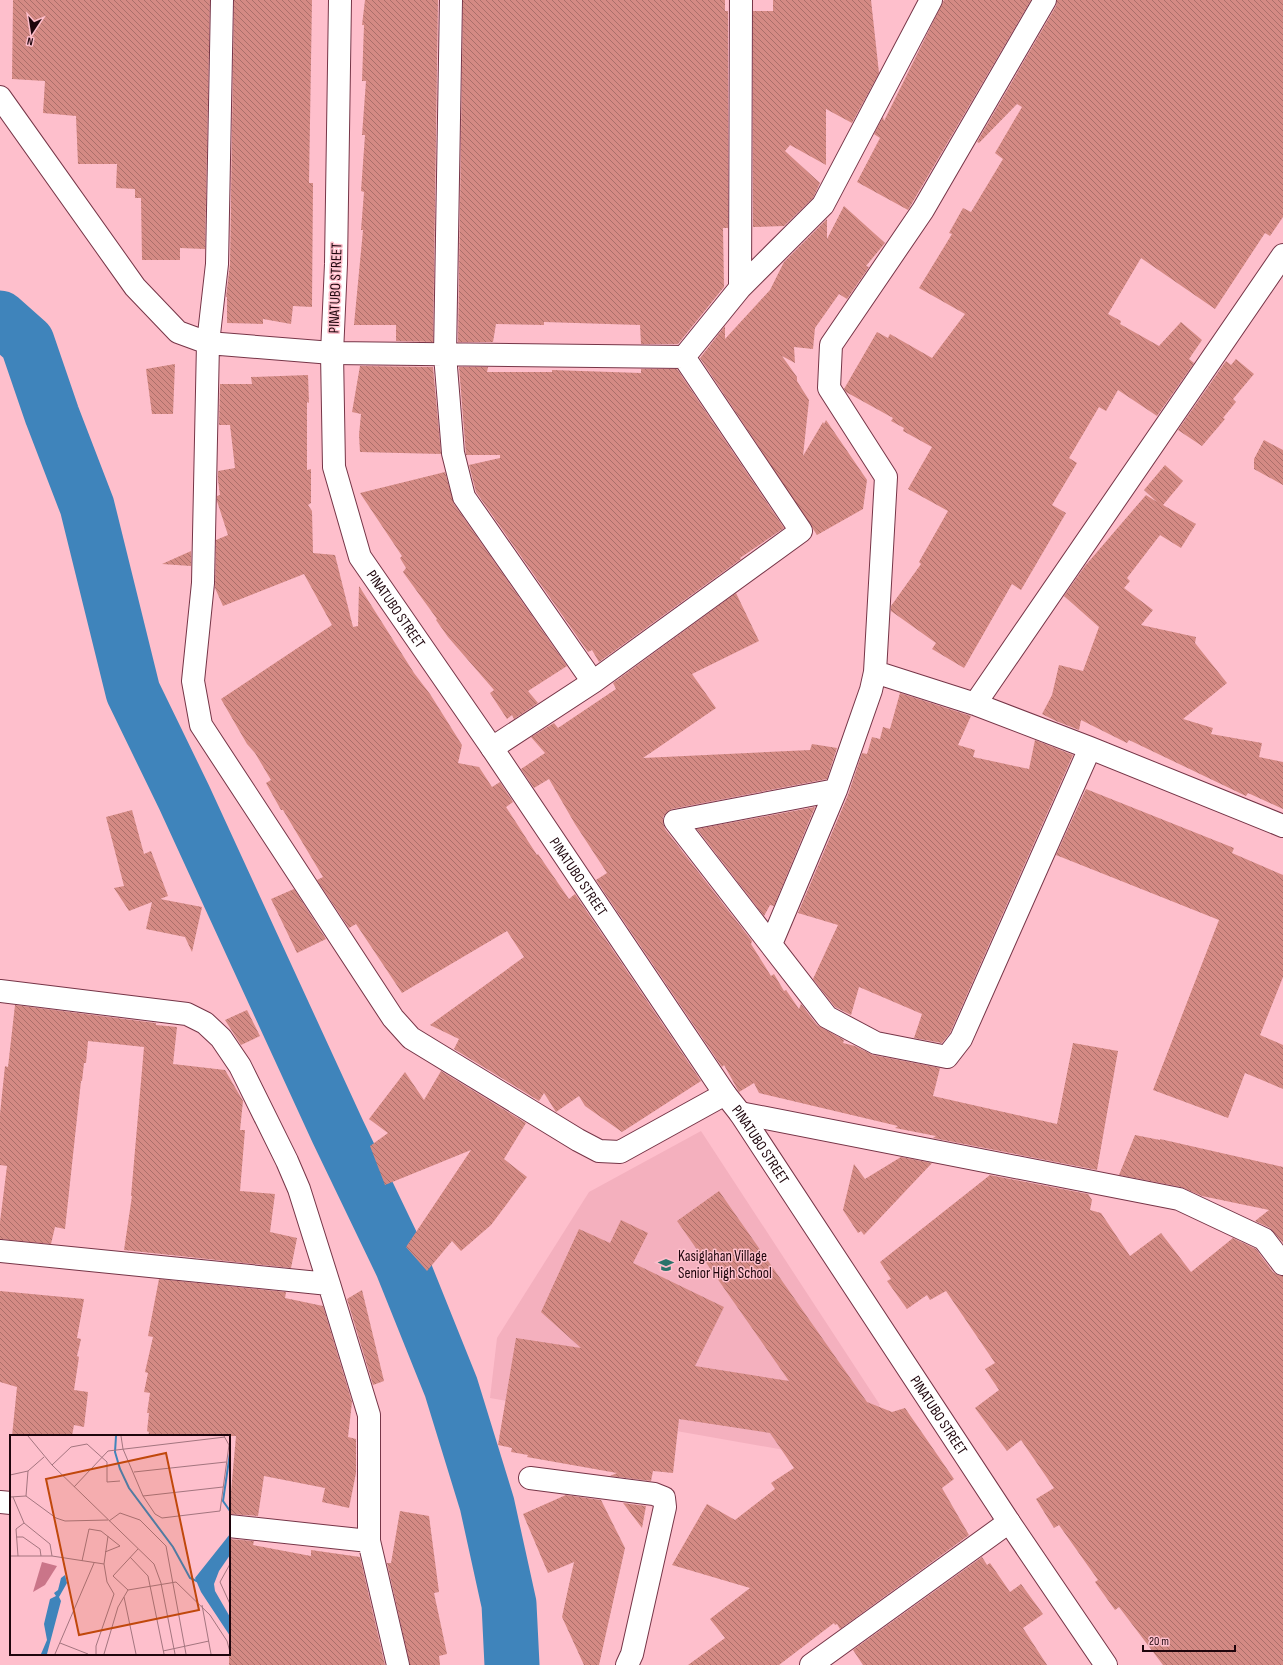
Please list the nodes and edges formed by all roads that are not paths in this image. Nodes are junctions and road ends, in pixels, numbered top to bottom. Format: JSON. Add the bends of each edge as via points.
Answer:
{"nodes":[{"id":1,"x":222,"y":0,"type":"edge"},
{"id":2,"x":340,"y":0,"type":"edge"},
{"id":3,"x":451,"y":0,"type":"edge"},
{"id":4,"x":741,"y":0,"type":"edge"},
{"id":5,"x":931,"y":0,"type":"edge"},
{"id":6,"x":1045,"y":0,"type":"edge"},
{"id":7,"x":0,"y":97,"type":"edge"},
{"id":8,"x":1283,"y":255,"type":"edge"},
{"id":9,"x":740,"y":288,"type":"junction"},
{"id":10,"x":208,"y":343,"type":"junction"},
{"id":11,"x":332,"y":353,"type":"junction"},
{"id":12,"x":445,"y":355,"type":"junction"},
{"id":13,"x":684,"y":357,"type":"junction"},
{"id":14,"x":875,"y":672,"type":"junction"},
{"id":15,"x":593,"y":682,"type":"junction"},
{"id":16,"x":975,"y":704,"type":"junction"},
{"id":17,"x":492,"y":748,"type":"junction"},
{"id":18,"x":1090,"y":748,"type":"junction"},
{"id":19,"x":836,"y":790,"type":"junction"},
{"id":20,"x":1283,"y":826,"type":"edge"},
{"id":21,"x":771,"y":944,"type":"junction"},
{"id":22,"x":0,"y":991,"type":"edge"},
{"id":23,"x":725,"y":1094,"type":"junction"},
{"id":24,"x":740,"y":1113,"type":"junction"},
{"id":25,"x":0,"y":1251,"type":"edge"},
{"id":26,"x":1283,"y":1264,"type":"edge"},
{"id":27,"x":329,"y":1284,"type":"junction"},
{"id":28,"x":530,"y":1478,"type":"dead end"},
{"id":29,"x":0,"y":1502,"type":"edge"},
{"id":30,"x":10,"y":1504,"type":"edge"},
{"id":31,"x":1009,"y":1522,"type":"junction"},
{"id":32,"x":230,"y":1526,"type":"edge"},
{"id":33,"x":369,"y":1541,"type":"junction"},
{"id":34,"x":398,"y":1665,"type":"edge"},
{"id":35,"x":627,"y":1665,"type":"edge"},
{"id":36,"x":811,"y":1665,"type":"edge"},
{"id":37,"x":1106,"y":1665,"type":"edge"}],
"edges":[{"from":1,"to":10,"type":"street","via":[[217,264]]},
{"from":2,"to":11,"type":"street","name":"PINATUBO STREET"},
{"from":3,"to":12,"type":"street"},
{"from":4,"to":9,"type":"street"},
{"from":5,"to":9,"type":"street","via":[[823,205]]},
{"from":6,"to":14,"type":"street","via":[[924,210],[831,345],[829,388],[886,477]]},
{"from":7,"to":10,"type":"street","via":[[135,287],[178,332]]},
{"from":8,"to":16,"type":"street"},
{"from":9,"to":13,"type":"street"},
{"from":10,"to":11,"type":"street"},
{"from":10,"to":23,"type":"street","via":[[203,583],[193,681],[200,724],[393,1018],[411,1038],[599,1151],[620,1152]]},
{"from":11,"to":12,"type":"street"},
{"from":11,"to":17,"type":"street","name":"PINATUBO STREET","via":[[334,468],[360,557]]},
{"from":12,"to":13,"type":"street"},
{"from":12,"to":15,"type":"street","via":[[453,453],[464,497]]},
{"from":13,"to":15,"type":"street","via":[[801,531]]},
{"from":14,"to":16,"type":"street"},
{"from":14,"to":19,"type":"street"},
{"from":15,"to":17,"type":"street"},
{"from":16,"to":18,"type":"street"},
{"from":17,"to":23,"type":"street","name":"PINATUBO STREET"},
{"from":18,"to":20,"type":"street"},
{"from":18,"to":21,"type":"street","via":[[961,1039],[947,1057],[876,1043],[827,1017]]},
{"from":19,"to":21,"type":"street"},
{"from":19,"to":21,"type":"street","via":[[675,821]]},
{"from":22,"to":27,"type":"street","via":[[187,1014],[205,1023],[221,1038],[240,1066],[287,1161]]},
{"from":23,"to":24,"type":"street","name":"PINATUBO STREET"},
{"from":24,"to":26,"type":"street","via":[[1179,1199],[1264,1239]]},
{"from":24,"to":31,"type":"street","name":"PINATUBO STREET"},
{"from":25,"to":27,"type":"street"},
{"from":27,"to":33,"type":"street","via":[[369,1415]]},
{"from":28,"to":35,"type":"street","via":[[654,1494],[664,1498],[665,1507],[632,1654]]},
{"from":29,"to":30,"type":"street"},
{"from":31,"to":36,"type":"street"},
{"from":31,"to":37,"type":"street","name":"PINATUBO STREET"},
{"from":32,"to":33,"type":"street"},
{"from":33,"to":34,"type":"street"}]}
